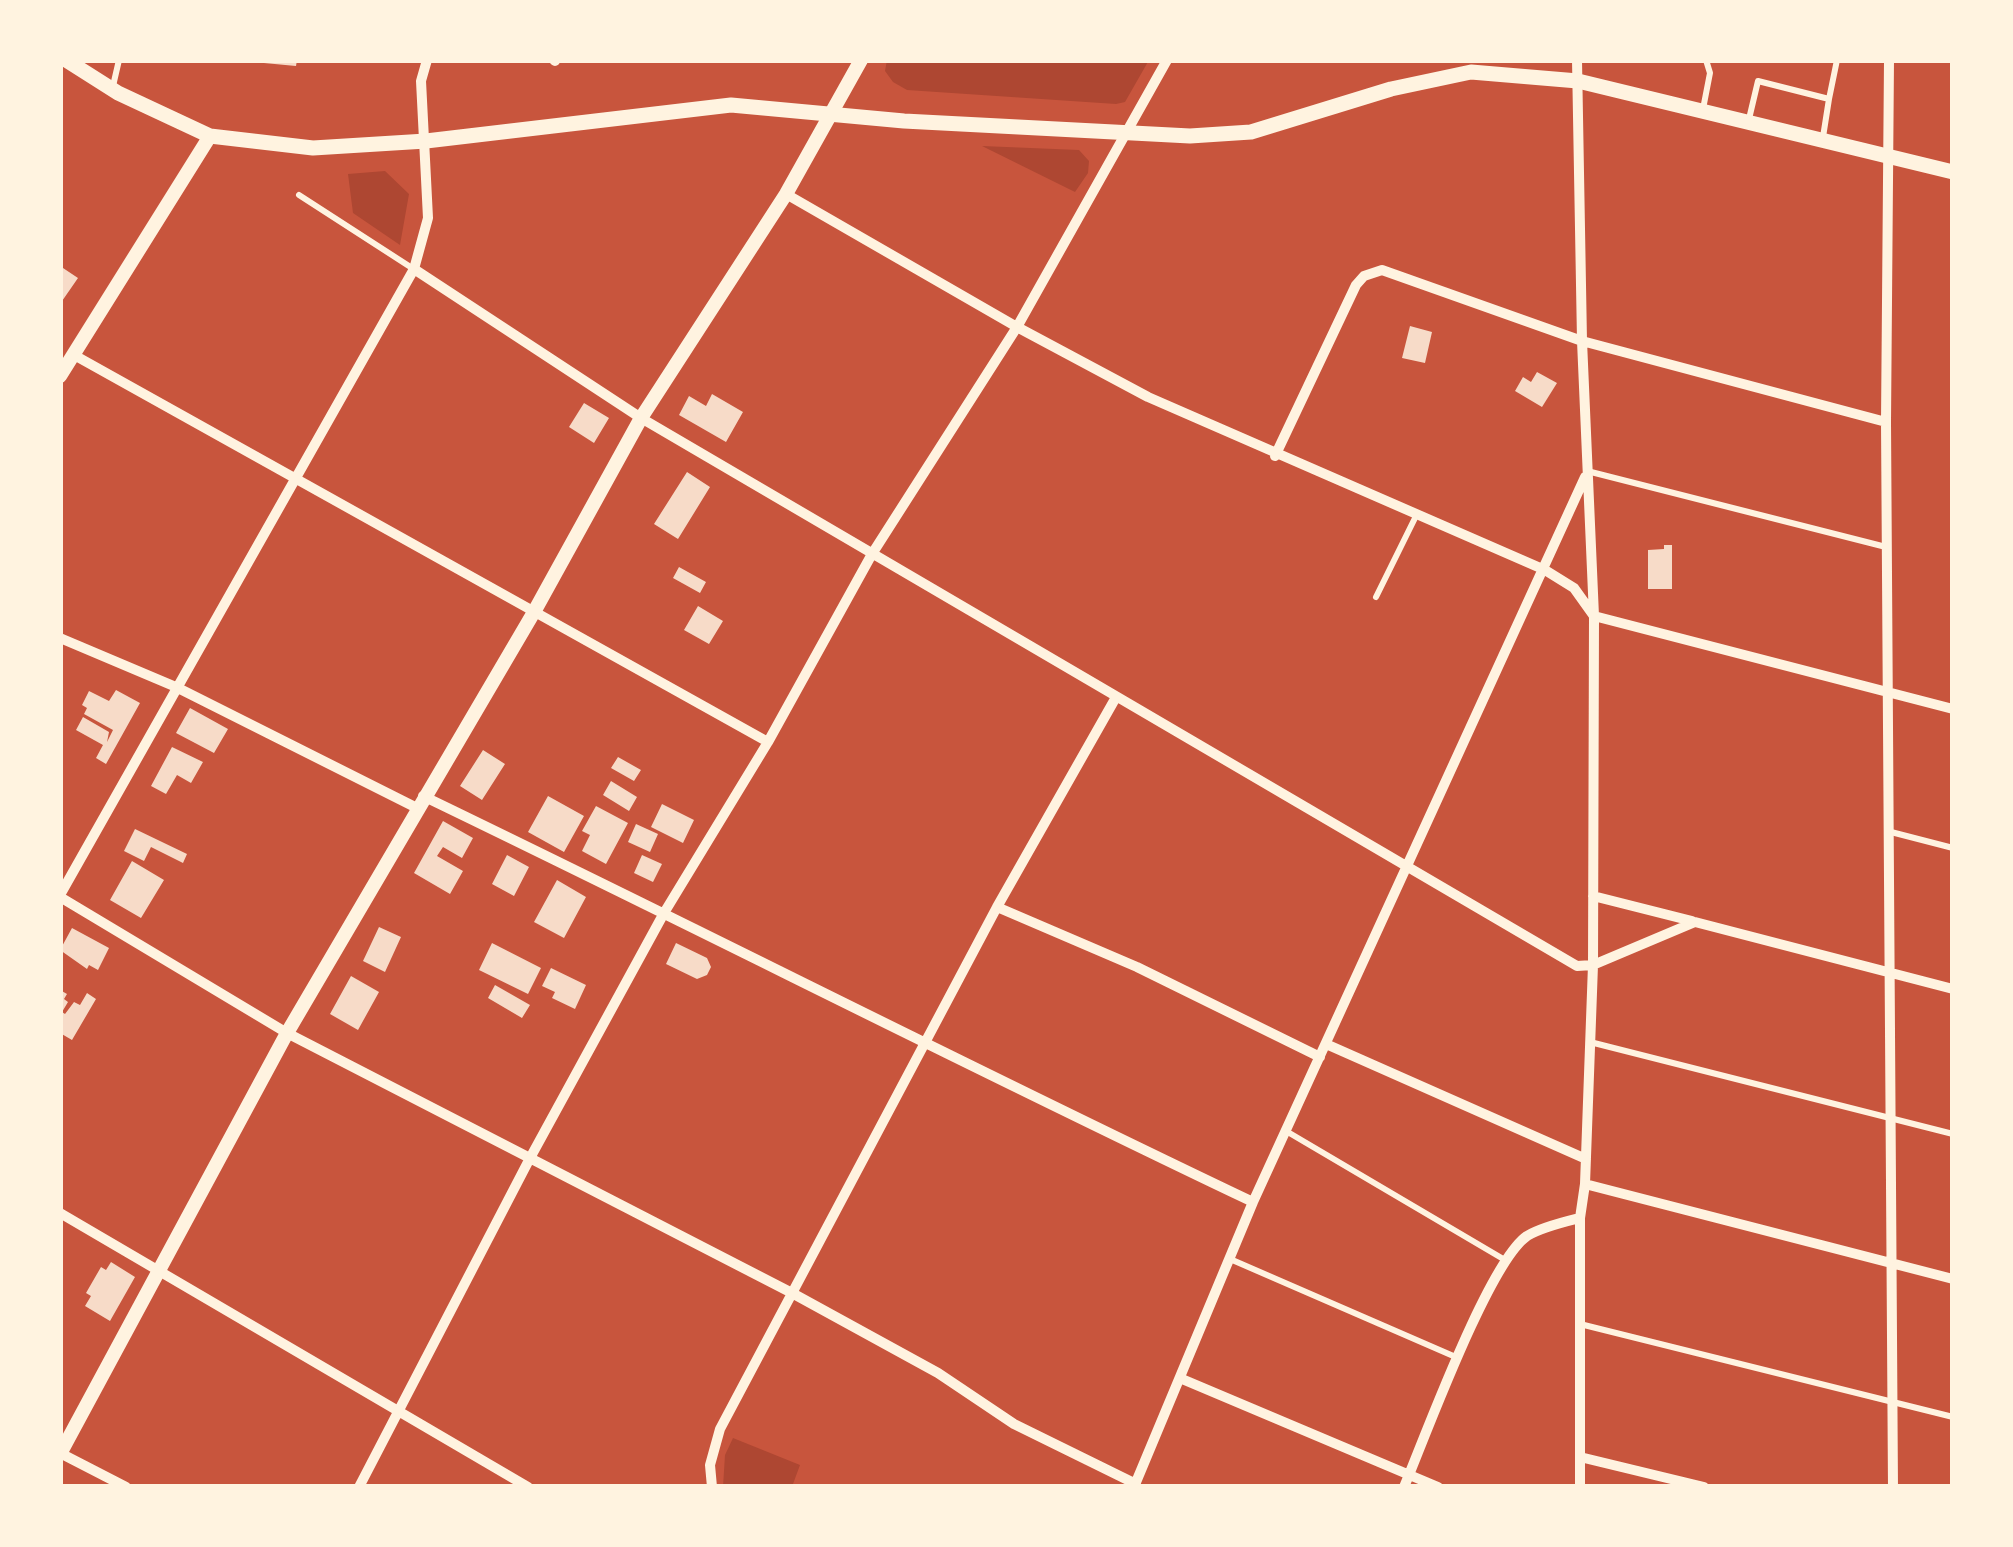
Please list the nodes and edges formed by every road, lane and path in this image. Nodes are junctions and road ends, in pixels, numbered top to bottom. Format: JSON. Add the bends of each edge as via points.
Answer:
{"nodes":[{"id":1,"x":66,"y":60,"type":"edge"},
{"id":2,"x":119,"y":60,"type":"edge"},
{"id":3,"x":427,"y":60,"type":"edge"},
{"id":4,"x":861,"y":60,"type":"edge"},
{"id":5,"x":1167,"y":60,"type":"edge"},
{"id":6,"x":1577,"y":60,"type":"edge"},
{"id":7,"x":1706,"y":60,"type":"edge"},
{"id":8,"x":1837,"y":60,"type":"edge"},
{"id":9,"x":1889,"y":60,"type":"edge"},
{"id":10,"x":1487,"y":67,"type":"edge"},
{"id":11,"x":1578,"y":80,"type":"junction"},
{"id":12,"x":112,"y":89,"type":"junction"},
{"id":13,"x":1829,"y":99,"type":"junction"},
{"id":14,"x":1702,"y":111,"type":"junction"},
{"id":15,"x":830,"y":114,"type":"junction"},
{"id":16,"x":1748,"y":122,"type":"junction"},
{"id":17,"x":1128,"y":132,"type":"junction"},
{"id":18,"x":210,"y":136,"type":"junction"},
{"id":19,"x":1823,"y":140,"type":"junction"},
{"id":20,"x":426,"y":141,"type":"junction"},
{"id":21,"x":1888,"y":157,"type":"junction"},
{"id":22,"x":1953,"y":172,"type":"edge"},
{"id":23,"x":786,"y":194,"type":"junction"},
{"id":24,"x":299,"y":195,"type":"dead end"},
{"id":25,"x":414,"y":269,"type":"junction"},
{"id":26,"x":1016,"y":327,"type":"junction"},
{"id":27,"x":1582,"y":341,"type":"junction"},
{"id":28,"x":74,"y":355,"type":"junction"},
{"id":29,"x":60,"y":376,"type":"edge"},
{"id":30,"x":641,"y":418,"type":"junction"},
{"id":31,"x":1886,"y":422,"type":"junction"},
{"id":32,"x":1275,"y":456,"type":"junction"},
{"id":33,"x":1587,"y":472,"type":"junction"},
{"id":34,"x":295,"y":480,"type":"junction"},
{"id":35,"x":1417,"y":513,"type":"junction"},
{"id":36,"x":1888,"y":547,"type":"junction"},
{"id":37,"x":872,"y":554,"type":"junction"},
{"id":38,"x":1545,"y":570,"type":"junction"},
{"id":39,"x":1376,"y":597,"type":"dead end"},
{"id":40,"x":534,"y":612,"type":"junction"},
{"id":41,"x":1594,"y":616,"type":"junction"},
{"id":42,"x":60,"y":638,"type":"edge"},
{"id":43,"x":176,"y":687,"type":"junction"},
{"id":44,"x":1890,"y":692,"type":"junction"},
{"id":45,"x":1115,"y":699,"type":"junction"},
{"id":46,"x":1953,"y":709,"type":"edge"},
{"id":47,"x":768,"y":742,"type":"junction"},
{"id":48,"x":420,"y":802,"type":"junction"},
{"id":49,"x":1891,"y":832,"type":"junction"},
{"id":50,"x":1953,"y":848,"type":"edge"},
{"id":51,"x":1408,"y":868,"type":"junction"},
{"id":52,"x":60,"y":896,"type":"edge"},
{"id":53,"x":1593,"y":896,"type":"junction"},
{"id":54,"x":997,"y":907,"type":"junction"},
{"id":55,"x":664,"y":913,"type":"junction"},
{"id":56,"x":1695,"y":922,"type":"junction"},
{"id":57,"x":1593,"y":965,"type":"junction"},
{"id":58,"x":1892,"y":974,"type":"junction"},
{"id":59,"x":1953,"y":989,"type":"edge"},
{"id":60,"x":287,"y":1033,"type":"junction"},
{"id":61,"x":1590,"y":1042,"type":"junction"},
{"id":62,"x":1327,"y":1044,"type":"junction"},
{"id":63,"x":923,"y":1045,"type":"junction"},
{"id":64,"x":1320,"y":1057,"type":"junction"},
{"id":65,"x":1892,"y":1119,"type":"junction"},
{"id":66,"x":1286,"y":1131,"type":"junction"},
{"id":67,"x":1953,"y":1134,"type":"edge"},
{"id":68,"x":1586,"y":1159,"type":"junction"},
{"id":69,"x":529,"y":1160,"type":"junction"},
{"id":70,"x":1586,"y":1184,"type":"junction"},
{"id":71,"x":1253,"y":1202,"type":"junction"},
{"id":72,"x":60,"y":1213,"type":"edge"},
{"id":73,"x":1580,"y":1218,"type":"junction"},
{"id":74,"x":1230,"y":1259,"type":"junction"},
{"id":75,"x":1505,"y":1260,"type":"junction"},
{"id":76,"x":1893,"y":1265,"type":"junction"},
{"id":77,"x":159,"y":1272,"type":"junction"},
{"id":78,"x":1953,"y":1279,"type":"edge"},
{"id":79,"x":792,"y":1293,"type":"junction"},
{"id":80,"x":1580,"y":1324,"type":"junction"},
{"id":81,"x":1458,"y":1358,"type":"junction"},
{"id":82,"x":1182,"y":1379,"type":"junction"},
{"id":83,"x":1892,"y":1402,"type":"junction"},
{"id":84,"x":399,"y":1411,"type":"junction"},
{"id":85,"x":1953,"y":1417,"type":"edge"},
{"id":86,"x":60,"y":1453,"type":"edge"},
{"id":87,"x":1580,"y":1457,"type":"junction"},
{"id":88,"x":1406,"y":1481,"type":"edge"},
{"id":89,"x":1137,"y":1486,"type":"edge"},
{"id":90,"x":126,"y":1487,"type":"edge"},
{"id":91,"x":359,"y":1487,"type":"edge"},
{"id":92,"x":528,"y":1487,"type":"edge"},
{"id":93,"x":712,"y":1487,"type":"edge"},
{"id":94,"x":1438,"y":1487,"type":"edge"},
{"id":95,"x":1580,"y":1487,"type":"edge"},
{"id":96,"x":1704,"y":1487,"type":"edge"},
{"id":97,"x":1893,"y":1487,"type":"edge"}],
"edges":[{"from":1,"to":12,"type":"main road"},
{"from":2,"to":12,"type":"lane"},
{"from":3,"to":20,"type":"street"},
{"from":4,"to":15,"type":"street"},
{"from":5,"to":17,"type":"street"},
{"from":6,"to":11,"type":"street"},
{"from":7,"to":14,"type":"lane"},
{"from":8,"to":13,"type":"lane"},
{"from":9,"to":21,"type":"street"},
{"from":10,"to":11,"type":"main road"},
{"from":10,"to":17,"type":"main road","via":[[1251,132]]},
{"from":11,"to":14,"type":"main road"},
{"from":11,"to":27,"type":"street"},
{"from":12,"to":18,"type":"main road"},
{"from":13,"to":16,"type":"lane","via":[[1758,80]]},
{"from":13,"to":19,"type":"lane"},
{"from":14,"to":16,"type":"main road"},
{"from":15,"to":17,"type":"main road"},
{"from":15,"to":20,"type":"main road","via":[[730,105]]},
{"from":15,"to":23,"type":"street"},
{"from":16,"to":19,"type":"main road"},
{"from":17,"to":26,"type":"street"},
{"from":18,"to":20,"type":"main road","via":[[313,148]]},
{"from":18,"to":28,"type":"street"},
{"from":19,"to":21,"type":"main road"},
{"from":20,"to":25,"type":"street","via":[[428,218]]},
{"from":21,"to":22,"type":"main road"},
{"from":21,"to":31,"type":"street"},
{"from":23,"to":26,"type":"street"},
{"from":23,"to":30,"type":"street"},
{"from":24,"to":25,"type":"lane"},
{"from":25,"to":30,"type":"street"},
{"from":25,"to":34,"type":"street"},
{"from":26,"to":32,"type":"street"},
{"from":26,"to":37,"type":"street"},
{"from":27,"to":31,"type":"street"},
{"from":27,"to":32,"type":"street","via":[[1393,271],[1372,272],[1356,285]]},
{"from":27,"to":33,"type":"street"},
{"from":28,"to":29,"type":"street"},
{"from":28,"to":34,"type":"street"},
{"from":30,"to":37,"type":"street"},
{"from":30,"to":40,"type":"street"},
{"from":31,"to":36,"type":"street"},
{"from":32,"to":35,"type":"street"},
{"from":33,"to":36,"type":"lane"},
{"from":33,"to":38,"type":"street"},
{"from":33,"to":41,"type":"street"},
{"from":34,"to":40,"type":"street"},
{"from":34,"to":43,"type":"street"},
{"from":35,"to":38,"type":"street"},
{"from":35,"to":39,"type":"lane"},
{"from":36,"to":44,"type":"street"},
{"from":37,"to":45,"type":"street"},
{"from":37,"to":47,"type":"street"},
{"from":38,"to":41,"type":"street","via":[[1574,588]]},
{"from":38,"to":51,"type":"street"},
{"from":40,"to":47,"type":"street"},
{"from":40,"to":48,"type":"street"},
{"from":41,"to":44,"type":"street"},
{"from":41,"to":53,"type":"street"},
{"from":42,"to":43,"type":"street"},
{"from":43,"to":48,"type":"street"},
{"from":43,"to":52,"type":"street"},
{"from":44,"to":46,"type":"street"},
{"from":44,"to":49,"type":"street"},
{"from":45,"to":51,"type":"street"},
{"from":45,"to":54,"type":"street"},
{"from":47,"to":55,"type":"street"},
{"from":48,"to":55,"type":"street"},
{"from":48,"to":60,"type":"street"},
{"from":49,"to":50,"type":"lane"},
{"from":49,"to":58,"type":"street"},
{"from":51,"to":57,"type":"street","via":[[1577,966]]},
{"from":51,"to":62,"type":"street"},
{"from":52,"to":60,"type":"street"},
{"from":53,"to":56,"type":"street"},
{"from":53,"to":57,"type":"street"},
{"from":54,"to":63,"type":"street"},
{"from":54,"to":64,"type":"street"},
{"from":55,"to":63,"type":"street"},
{"from":55,"to":69,"type":"street"},
{"from":56,"to":57,"type":"street"},
{"from":56,"to":58,"type":"street"},
{"from":57,"to":61,"type":"street"},
{"from":58,"to":59,"type":"street"},
{"from":58,"to":65,"type":"street"},
{"from":60,"to":69,"type":"street"},
{"from":60,"to":77,"type":"street"},
{"from":61,"to":65,"type":"lane"},
{"from":61,"to":68,"type":"street"},
{"from":62,"to":64,"type":"street"},
{"from":62,"to":68,"type":"street"},
{"from":63,"to":71,"type":"street"},
{"from":63,"to":79,"type":"street"},
{"from":64,"to":66,"type":"street"},
{"from":65,"to":67,"type":"lane"},
{"from":65,"to":76,"type":"street"},
{"from":66,"to":71,"type":"street"},
{"from":66,"to":75,"type":"lane"},
{"from":68,"to":70,"type":"street"},
{"from":69,"to":79,"type":"street"},
{"from":69,"to":84,"type":"street"},
{"from":70,"to":73,"type":"street"},
{"from":70,"to":76,"type":"street"},
{"from":71,"to":74,"type":"street"},
{"from":72,"to":77,"type":"street"},
{"from":73,"to":75,"type":"street","via":[[1527,1237]]},
{"from":73,"to":80,"type":"street"},
{"from":74,"to":81,"type":"lane"},
{"from":74,"to":82,"type":"street"},
{"from":75,"to":81,"type":"street"},
{"from":76,"to":78,"type":"street"},
{"from":76,"to":83,"type":"street"},
{"from":77,"to":84,"type":"street"},
{"from":77,"to":86,"type":"street"},
{"from":79,"to":89,"type":"street"},
{"from":79,"to":93,"type":"street","via":[[720,1429]]},
{"from":80,"to":83,"type":"lane"},
{"from":80,"to":87,"type":"street"},
{"from":81,"to":88,"type":"street"},
{"from":82,"to":88,"type":"street"},
{"from":82,"to":89,"type":"street"},
{"from":83,"to":85,"type":"lane"},
{"from":83,"to":97,"type":"street"},
{"from":84,"to":91,"type":"street"},
{"from":84,"to":92,"type":"street"},
{"from":86,"to":90,"type":"street"},
{"from":87,"to":95,"type":"street"},
{"from":87,"to":96,"type":"street"},
{"from":88,"to":94,"type":"street"}]}
